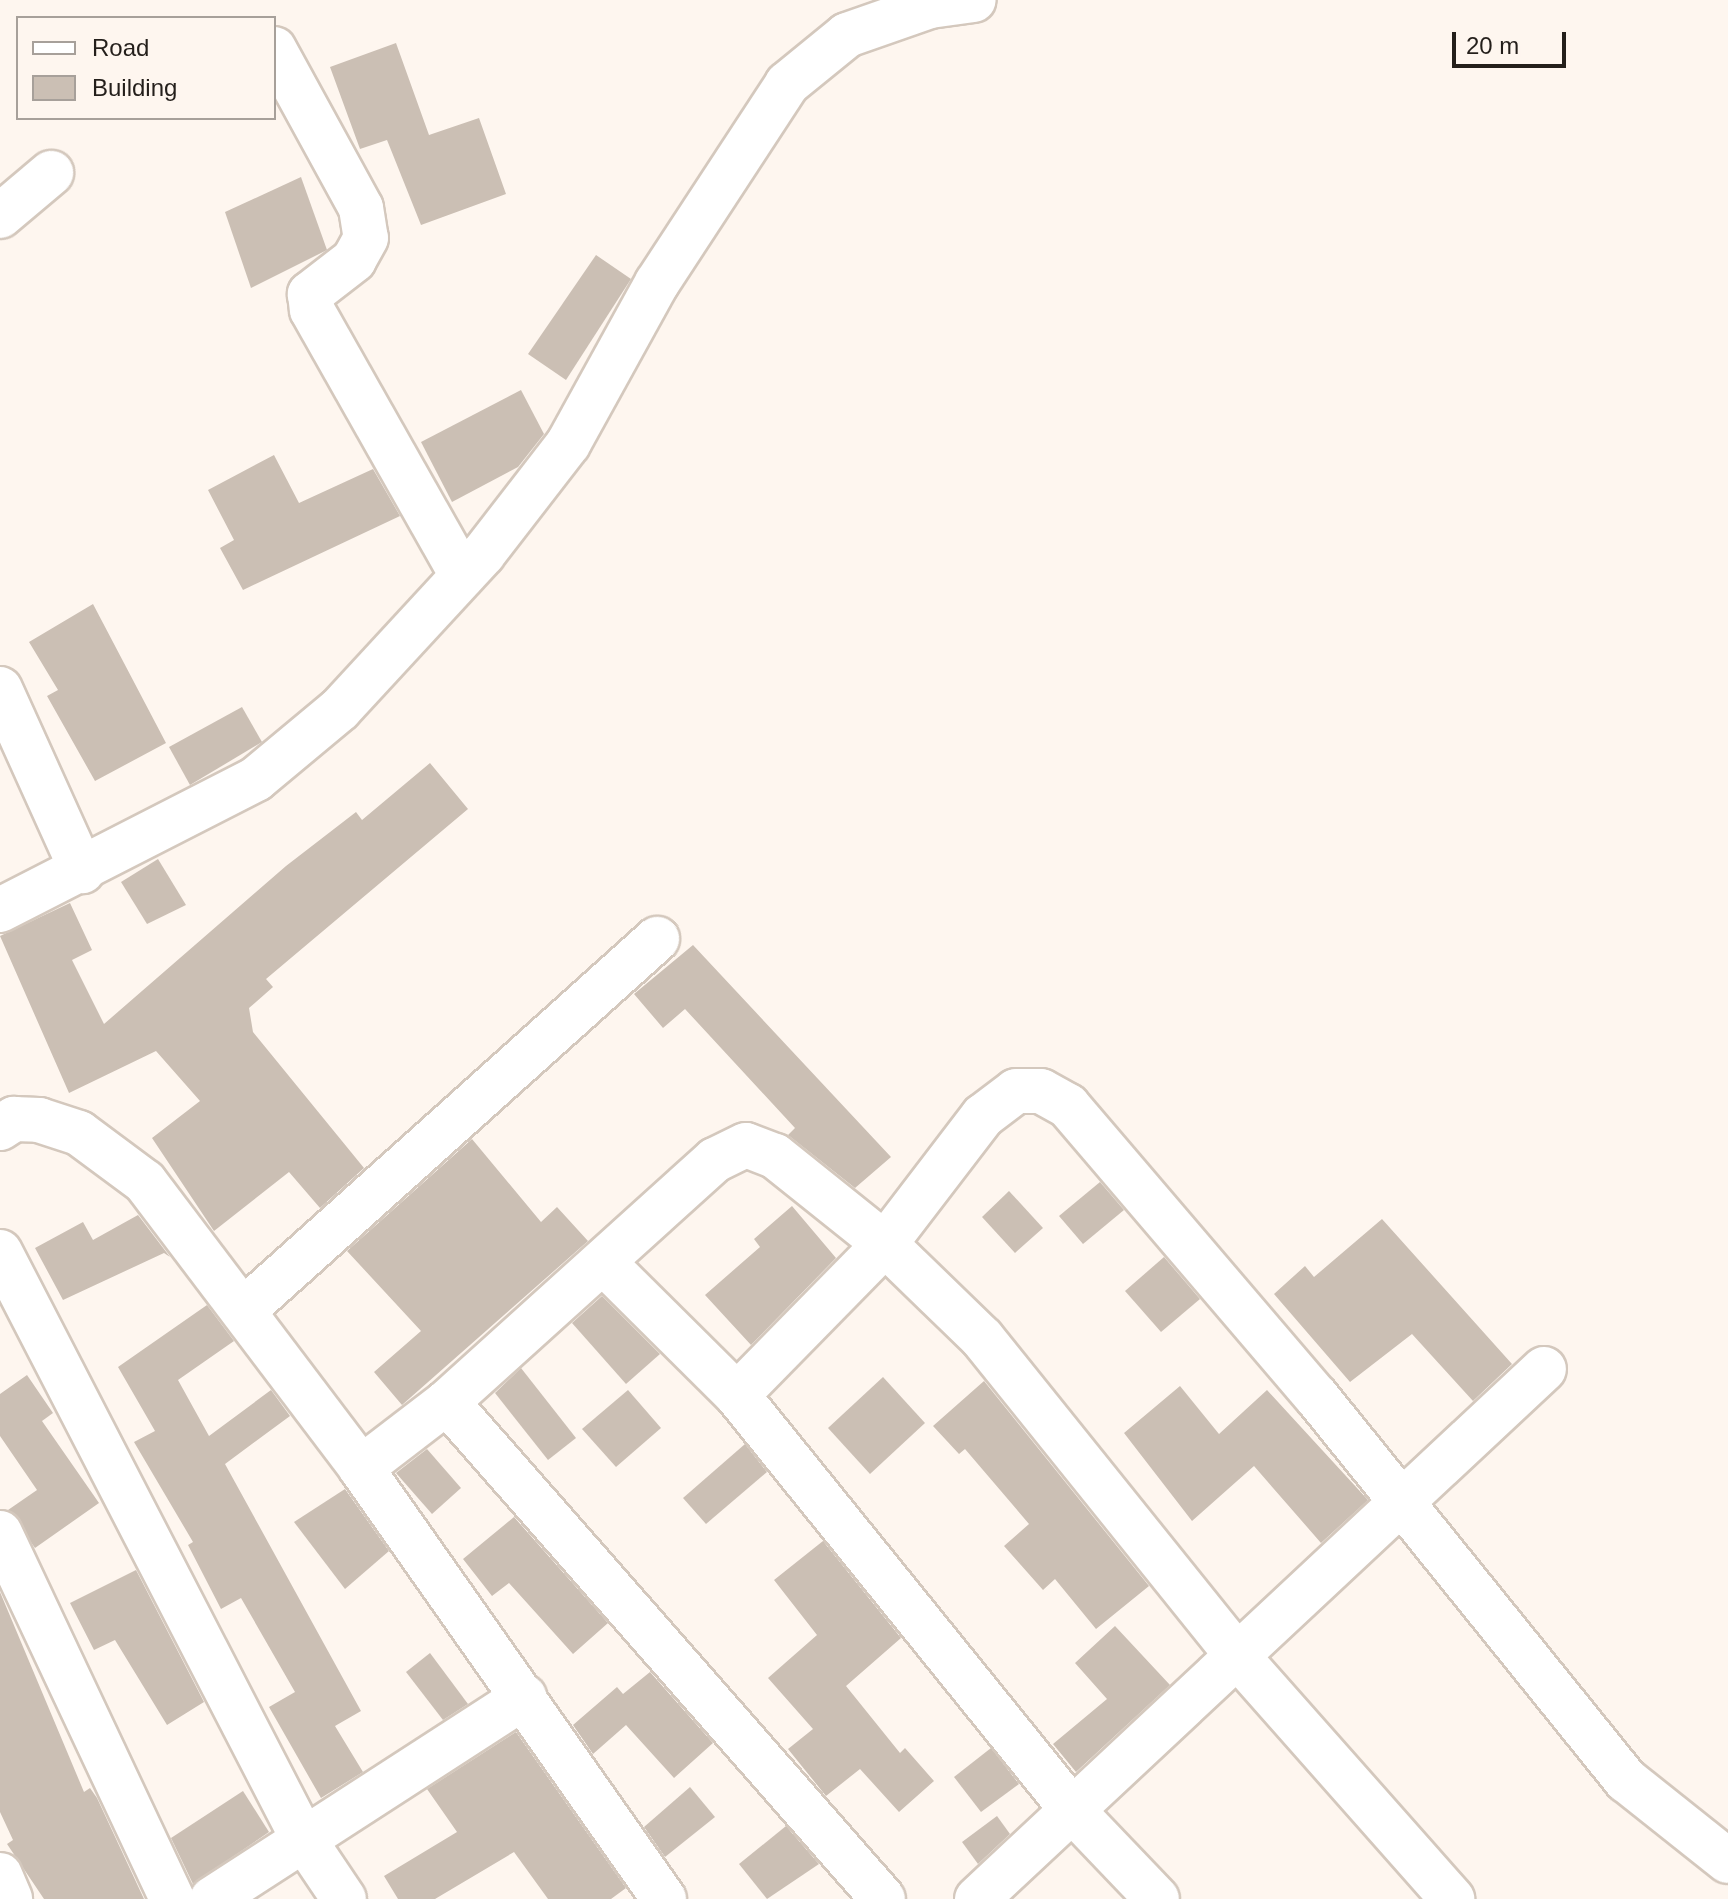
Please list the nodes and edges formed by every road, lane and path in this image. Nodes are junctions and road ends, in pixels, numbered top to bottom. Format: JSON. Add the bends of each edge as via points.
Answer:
{"nodes":[{"id":1,"x":974,"y":0,"type":"edge"},
{"id":2,"x":276,"y":53,"type":"edge"},
{"id":3,"x":51,"y":173,"type":"dead end"},
{"id":4,"x":0,"y":216,"type":"edge"},
{"id":5,"x":462,"y":575,"type":"junction"},
{"id":6,"x":0,"y":689,"type":"edge"},
{"id":7,"x":82,"y":871,"type":"junction"},
{"id":8,"x":0,"y":910,"type":"edge"},
{"id":9,"x":657,"y":939,"type":"dead end"},
{"id":10,"x":5,"y":1113,"type":"edge"},
{"id":11,"x":885,"y":1244,"type":"junction"},
{"id":12,"x":0,"y":1252,"type":"edge"},
{"id":13,"x":603,"y":1262,"type":"junction"},
{"id":14,"x":245,"y":1309,"type":"junction"},
{"id":15,"x":1544,"y":1369,"type":"dead end"},
{"id":16,"x":737,"y":1395,"type":"junction"},
{"id":17,"x":447,"y":1402,"type":"junction"},
{"id":18,"x":361,"y":1468,"type":"junction"},
{"id":19,"x":1402,"y":1500,"type":"junction"},
{"id":20,"x":0,"y":1533,"type":"edge"},
{"id":21,"x":1239,"y":1658,"type":"junction"},
{"id":22,"x":524,"y":1697,"type":"junction"},
{"id":23,"x":1074,"y":1812,"type":"junction"},
{"id":24,"x":301,"y":1835,"type":"junction"},
{"id":25,"x":1728,"y":1861,"type":"edge"},
{"id":26,"x":0,"y":1875,"type":"edge"},
{"id":27,"x":651,"y":1895,"type":"edge"},
{"id":28,"x":10,"y":1899,"type":"edge"},
{"id":29,"x":172,"y":1899,"type":"edge"},
{"id":30,"x":212,"y":1899,"type":"edge"},
{"id":31,"x":344,"y":1899,"type":"edge"},
{"id":32,"x":883,"y":1899,"type":"edge"},
{"id":33,"x":977,"y":1899,"type":"edge"},
{"id":34,"x":1157,"y":1899,"type":"edge"},
{"id":35,"x":1452,"y":1899,"type":"edge"}],
"edges":[{"from":1,"to":5,"type":"street","via":[[930,6],[847,35],[787,84],[657,283],[568,444]]},
{"from":2,"to":5,"type":"street","via":[[361,208],[366,238],[354,260],[310,294],[312,310]]},
{"from":3,"to":4,"type":"street"},
{"from":5,"to":7,"type":"street","via":[[340,709],[256,779]]},
{"from":6,"to":7,"type":"street"},
{"from":7,"to":8,"type":"street"},
{"from":9,"to":14,"type":"street"},
{"from":10,"to":14,"type":"street","via":[[79,1133],[145,1182]]},
{"from":11,"to":13,"type":"street","via":[[775,1156],[746,1145],[715,1160]]},
{"from":11,"to":16,"type":"street"},
{"from":11,"to":19,"type":"street","via":[[983,1116],[1016,1091],[1041,1091],[1068,1106]]},
{"from":11,"to":21,"type":"street","via":[[982,1338],[1080,1452]]},
{"from":12,"to":24,"type":"street"},
{"from":13,"to":16,"type":"street"},
{"from":13,"to":17,"type":"street"},
{"from":14,"to":18,"type":"street"},
{"from":15,"to":19,"type":"street"},
{"from":16,"to":23,"type":"street"},
{"from":17,"to":18,"type":"street"},
{"from":17,"to":32,"type":"street"},
{"from":18,"to":22,"type":"street"},
{"from":19,"to":21,"type":"street"},
{"from":19,"to":25,"type":"street","via":[[1626,1780]]},
{"from":20,"to":29,"type":"street"},
{"from":21,"to":23,"type":"street"},
{"from":21,"to":35,"type":"street"},
{"from":22,"to":24,"type":"street"},
{"from":22,"to":27,"type":"street"},
{"from":23,"to":33,"type":"street"},
{"from":23,"to":34,"type":"street"},
{"from":24,"to":30,"type":"street"},
{"from":24,"to":31,"type":"street"},
{"from":26,"to":28,"type":"street"}]}
